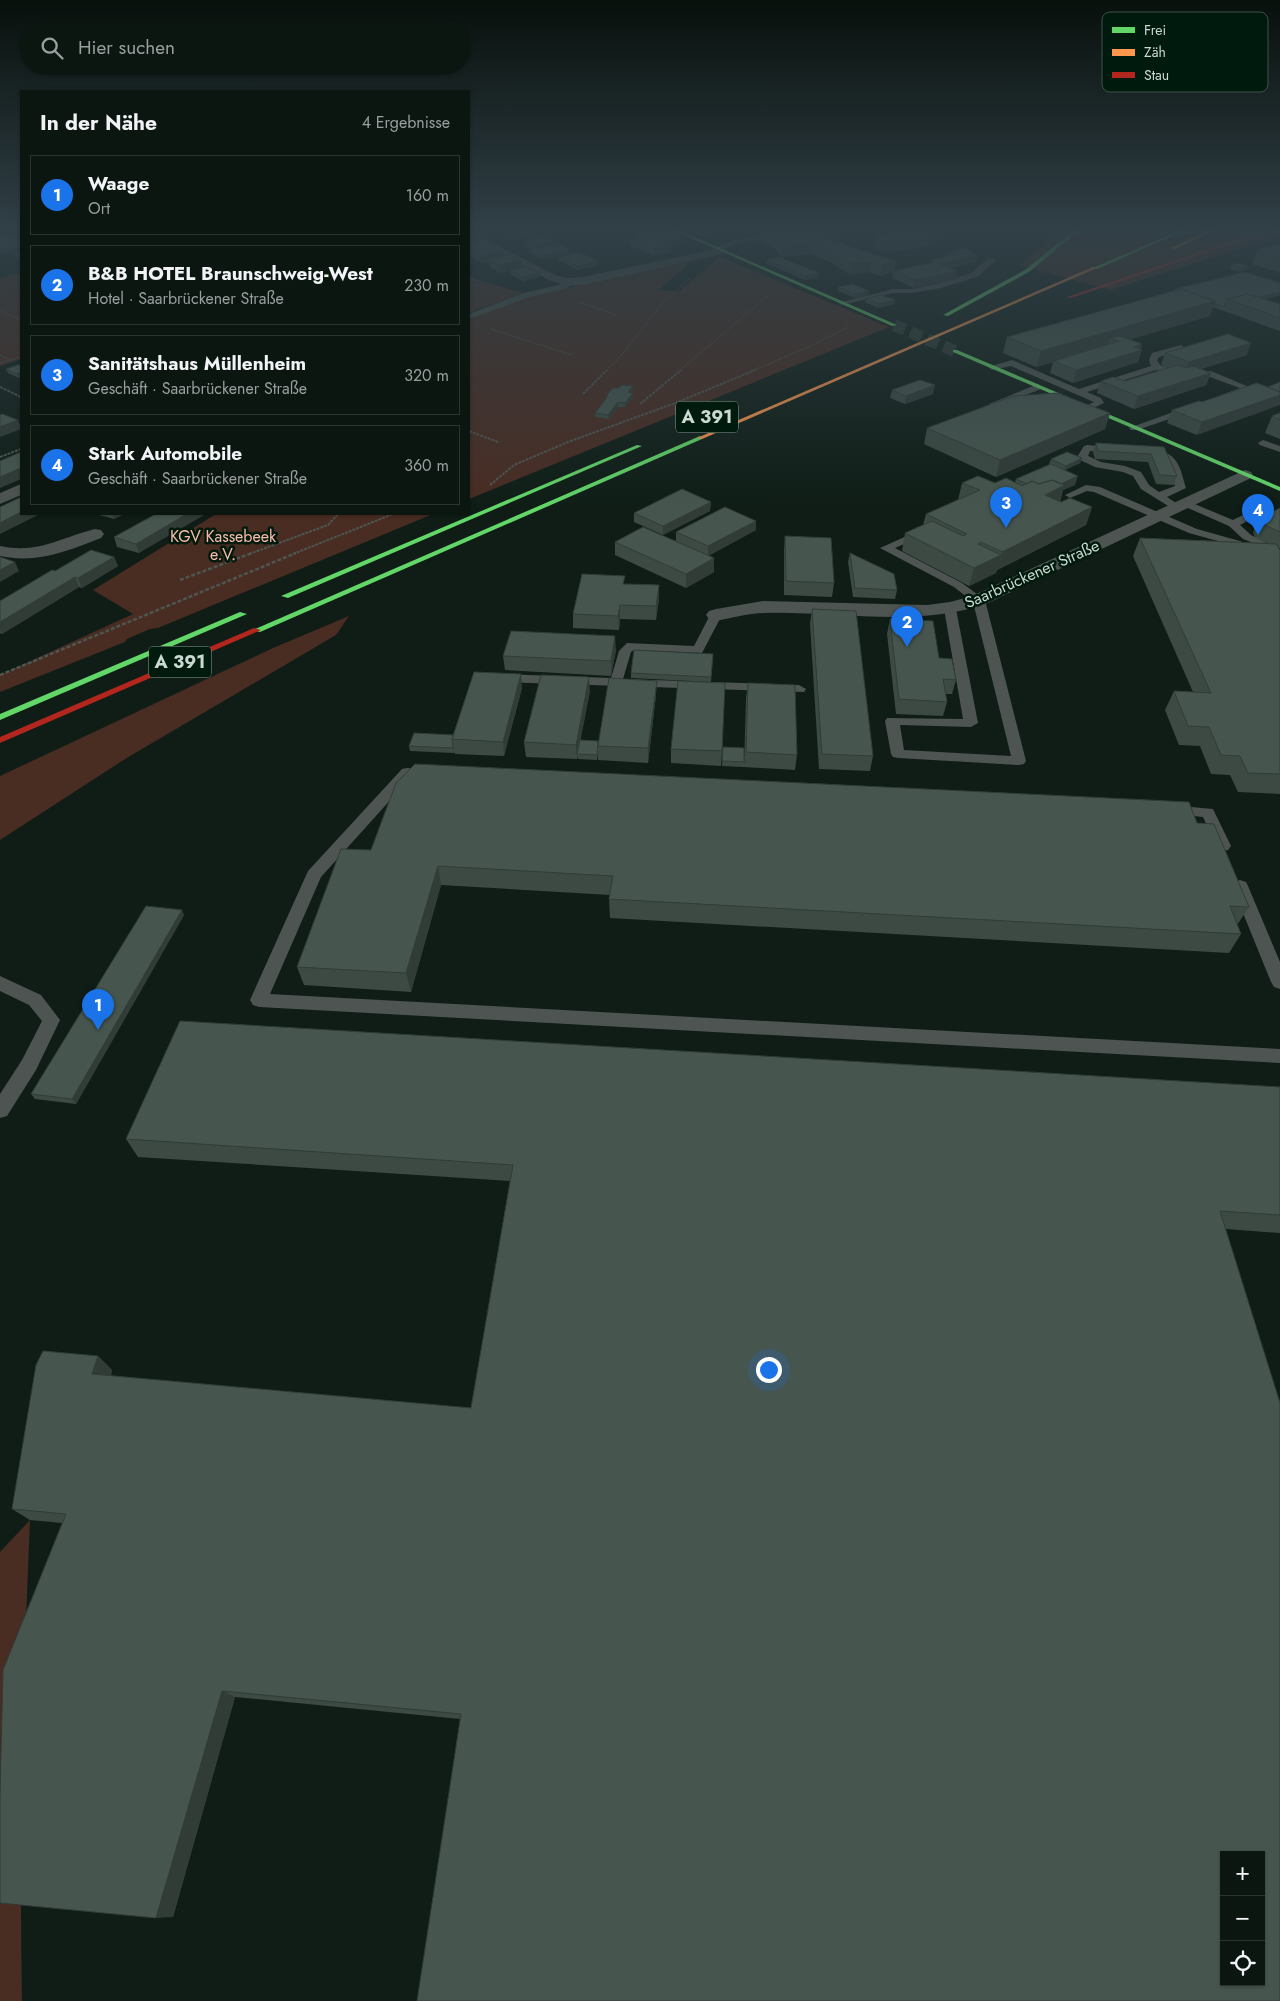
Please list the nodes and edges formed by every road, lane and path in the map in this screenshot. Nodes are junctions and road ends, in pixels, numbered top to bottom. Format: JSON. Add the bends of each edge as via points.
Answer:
{"nodes":[{"id":1,"x":648,"y":321,"type":"edge"},
{"id":2,"x":737,"y":321,"type":"edge"},
{"id":3,"x":885,"y":321,"type":"edge"},
{"id":4,"x":972,"y":321,"type":"edge"},
{"id":5,"x":894,"y":325,"type":"tunnel mouth"},
{"id":6,"x":850,"y":326,"type":"dead end"},
{"id":7,"x":488,"y":328,"type":"dead end"},
{"id":8,"x":1181,"y":348,"type":"edge"},
{"id":9,"x":0,"y":355,"type":"edge"},
{"id":10,"x":572,"y":355,"type":"dead end"},
{"id":11,"x":20,"y":357,"type":"edge"},
{"id":12,"x":11,"y":360,"type":"junction"},
{"id":13,"x":0,"y":363,"type":"edge"},
{"id":14,"x":992,"y":367,"type":"junction"},
{"id":15,"x":1156,"y":367,"type":"junction"},
{"id":16,"x":0,"y":387,"type":"edge"},
{"id":17,"x":1038,"y":387,"type":"junction"},
{"id":18,"x":1078,"y":392,"type":"junction"},
{"id":19,"x":583,"y":394,"type":"dead end"},
{"id":20,"x":20,"y":397,"type":"edge"},
{"id":21,"x":640,"y":404,"type":"dead end"},
{"id":22,"x":987,"y":407,"type":"edge"},
{"id":23,"x":1087,"y":408,"type":"junction"},
{"id":24,"x":1134,"y":428,"type":"junction"},
{"id":25,"x":470,"y":431,"type":"edge"},
{"id":26,"x":714,"y":434,"type":"junction"},
{"id":27,"x":498,"y":442,"type":"dead end"},
{"id":28,"x":646,"y":442,"type":"dead end"},
{"id":29,"x":1263,"y":443,"type":"dead end"},
{"id":30,"x":20,"y":449,"type":"edge"},
{"id":31,"x":1280,"y":449,"type":"edge"},
{"id":32,"x":0,"y":457,"type":"edge"},
{"id":33,"x":1245,"y":475,"type":"junction"},
{"id":34,"x":487,"y":487,"type":"dead end"},
{"id":35,"x":20,"y":489,"type":"edge"},
{"id":36,"x":1280,"y":489,"type":"edge"},
{"id":37,"x":1070,"y":495,"type":"edge"},
{"id":38,"x":1158,"y":496,"type":"junction"},
{"id":39,"x":0,"y":499,"type":"edge"},
{"id":40,"x":1181,"y":505,"type":"junction"},
{"id":41,"x":1255,"y":513,"type":"dead end"},
{"id":42,"x":337,"y":515,"type":"edge"},
{"id":43,"x":391,"y":515,"type":"edge"},
{"id":44,"x":1159,"y":515,"type":"junction"},
{"id":45,"x":1233,"y":524,"type":"junction"},
{"id":46,"x":95,"y":534,"type":"dead end"},
{"id":47,"x":918,"y":534,"type":"edge"},
{"id":48,"x":886,"y":548,"type":"junction"},
{"id":49,"x":0,"y":551,"type":"edge"},
{"id":50,"x":1280,"y":551,"type":"edge"},
{"id":51,"x":872,"y":554,"type":"dead end"},
{"id":52,"x":1280,"y":564,"type":"edge"},
{"id":53,"x":180,"y":580,"type":"dead end"},
{"id":54,"x":360,"y":585,"type":"junction"},
{"id":55,"x":979,"y":600,"type":"junction"},
{"id":56,"x":272,"y":602,"type":"dead end"},
{"id":57,"x":254,"y":609,"type":"dead end"},
{"id":58,"x":950,"y":609,"type":"junction"},
{"id":59,"x":716,"y":615,"type":"joint"},
{"id":60,"x":0,"y":675,"type":"edge"},
{"id":61,"x":176,"y":677,"type":"dead end"},
{"id":62,"x":488,"y":678,"type":"edge"},
{"id":63,"x":616,"y":682,"type":"junction"},
{"id":64,"x":799,"y":689,"type":"dead end"},
{"id":65,"x":0,"y":717,"type":"edge"},
{"id":66,"x":0,"y":740,"type":"edge"},
{"id":67,"x":446,"y":774,"type":"edge"},
{"id":68,"x":1149,"y":809,"type":"edge"},
{"id":69,"x":1227,"y":856,"type":"edge"},
{"id":70,"x":1235,"y":874,"type":"edge"},
{"id":71,"x":1280,"y":982,"type":"edge"},
{"id":72,"x":0,"y":983,"type":"edge"},
{"id":73,"x":1280,"y":1056,"type":"edge"},
{"id":74,"x":0,"y":1110,"type":"edge"}],
"edges":[{"from":1,"to":19,"type":"path","via":[[620,357]]},
{"from":2,"to":21,"type":"path"},
{"from":3,"to":5,"type":"main road"},
{"from":4,"to":26,"type":"main road","number":"A 391"},
{"from":6,"to":34,"type":"path","via":[[678,402],[514,464]]},
{"from":7,"to":10,"type":"path"},
{"from":8,"to":15,"type":"lane","via":[[1155,355]]},
{"from":9,"to":12,"type":"path"},
{"from":11,"to":12,"type":"path"},
{"from":12,"to":13,"type":"path"},
{"from":14,"to":17,"type":"main road"},
{"from":14,"to":18,"type":"lane","via":[[1012,363]]},
{"from":14,"to":26,"type":"main road","via":[[956,344]]},
{"from":15,"to":18,"type":"lane"},
{"from":15,"to":24,"type":"lane","via":[[1180,376],[1211,374],[1245,387],[1242,391]]},
{"from":16,"to":20,"type":"path"},
{"from":17,"to":22,"type":"lane"},
{"from":17,"to":23,"type":"main road"},
{"from":18,"to":23,"type":"lane","via":[[1099,403]]},
{"from":23,"to":24,"type":"main road"},
{"from":24,"to":33,"type":"main road"},
{"from":25,"to":27,"type":"path"},
{"from":26,"to":54,"type":"main road","number":"A 391"},
{"from":28,"to":56,"type":"main road"},
{"from":29,"to":31,"type":"lane"},
{"from":30,"to":32,"type":"path"},
{"from":33,"to":36,"type":"main road"},
{"from":33,"to":40,"type":"street","name":"Saarbrückener Straße"},
{"from":35,"to":39,"type":"street"},
{"from":37,"to":44,"type":"lane","via":[[1086,488],[1096,489]]},
{"from":38,"to":38,"type":"lane","via":[[1182,488],[1170,456],[1158,452],[1087,448],[1082,457],[1099,465],[1137,474],[1145,487]]},
{"from":38,"to":40,"type":"lane"},
{"from":40,"to":44,"type":"street","name":"Saarbrückener Straße"},
{"from":40,"to":45,"type":"lane"},
{"from":41,"to":45,"type":"lane"},
{"from":42,"to":53,"type":"path","via":[[328,525]]},
{"from":43,"to":60,"type":"path"},
{"from":44,"to":52,"type":"lane","via":[[1193,531],[1250,547]]},
{"from":44,"to":55,"type":"street","name":"Saarbrückener Straße"},
{"from":45,"to":50,"type":"lane","via":[[1247,537]]},
{"from":46,"to":49,"type":"street","via":[[48,551],[25,554]]},
{"from":47,"to":48,"type":"lane"},
{"from":48,"to":51,"type":"lane"},
{"from":48,"to":55,"type":"lane","via":[[958,585]]},
{"from":54,"to":61,"type":"main road","via":[[282,628]]},
{"from":54,"to":66,"type":"main road","number":"A 391"},
{"from":55,"to":58,"type":"street","name":"Saarbrückener Straße"},
{"from":55,"to":58,"type":"lane","via":[[1019,761],[898,754],[892,721],[971,723]]},
{"from":57,"to":65,"type":"main road","number":"A 391"},
{"from":58,"to":59,"type":"street","name":"Saarbrückener Straße","via":[[902,611],[763,607]]},
{"from":59,"to":63,"type":"lane","via":[[698,650],[631,646],[624,651]]},
{"from":62,"to":63,"type":"lane"},
{"from":63,"to":64,"type":"lane"},
{"from":67,"to":73,"type":"lane","via":[[407,772],[314,875],[259,1000]]},
{"from":68,"to":69,"type":"lane","via":[[1208,812]]},
{"from":70,"to":71,"type":"lane"},
{"from":72,"to":74,"type":"lane","via":[[35,1000],[51,1020],[29,1065]]}]}
